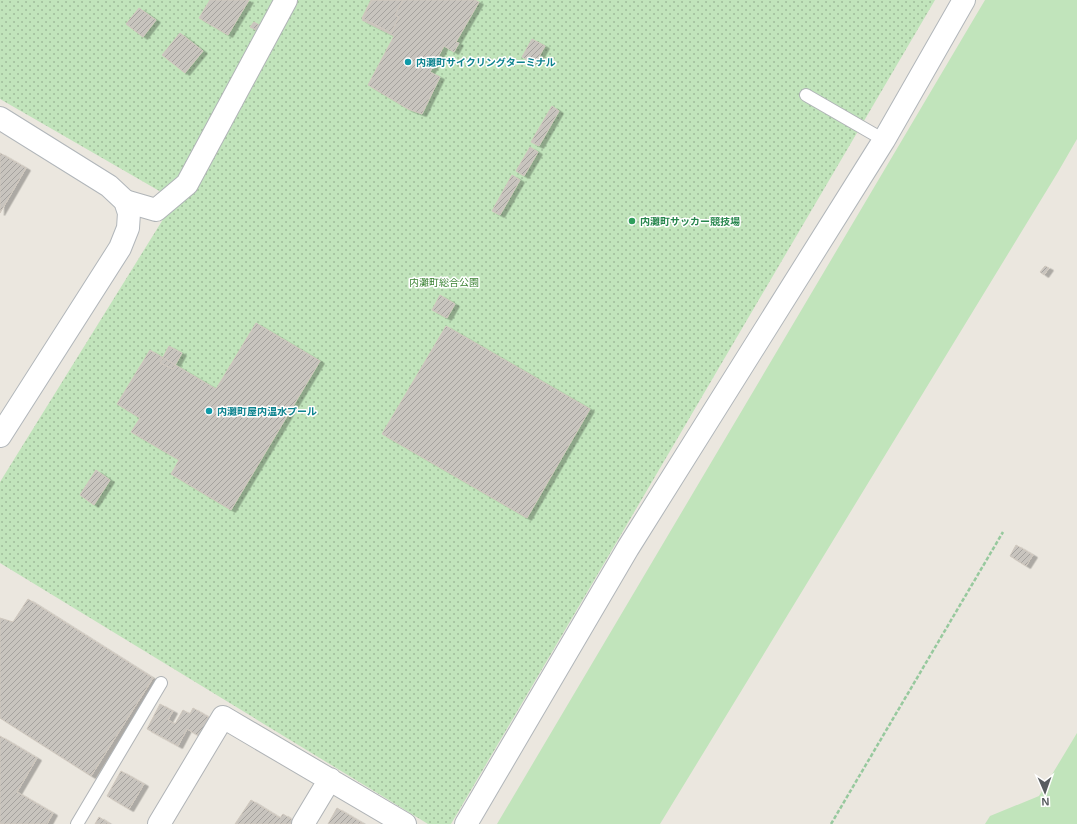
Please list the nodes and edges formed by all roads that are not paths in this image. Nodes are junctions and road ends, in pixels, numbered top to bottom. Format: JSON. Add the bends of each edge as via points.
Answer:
{"nodes":[{"id":1,"x":286,"y":0,"type":"edge"},
{"id":2,"x":964,"y":0,"type":"edge"},
{"id":3,"x":806,"y":95,"type":"dead end"},
{"id":4,"x":0,"y":118,"type":"edge"},
{"id":5,"x":884,"y":140,"type":"junction"},
{"id":6,"x":125,"y":201,"type":"junction"},
{"id":7,"x":0,"y":436,"type":"edge"},
{"id":8,"x":161,"y":683,"type":"dead end"},
{"id":9,"x":330,"y":779,"type":"junction"},
{"id":10,"x":77,"y":824,"type":"edge"},
{"id":11,"x":159,"y":824,"type":"edge"},
{"id":12,"x":303,"y":824,"type":"edge"},
{"id":13,"x":405,"y":824,"type":"edge"},
{"id":14,"x":466,"y":824,"type":"edge"}],
"edges":[{"from":1,"to":6,"type":"street","via":[[187,184],[156,210]]},
{"from":2,"to":5,"type":"street"},
{"from":3,"to":5,"type":"lane"},
{"from":4,"to":6,"type":"street","via":[[103,182]]},
{"from":5,"to":14,"type":"street","via":[[628,548]]},
{"from":6,"to":7,"type":"street","via":[[129,213],[128,228],[120,248]]},
{"from":8,"to":10,"type":"lane"},
{"from":9,"to":11,"type":"street","via":[[223,717]]},
{"from":9,"to":12,"type":"street"},
{"from":9,"to":13,"type":"street"}]}
